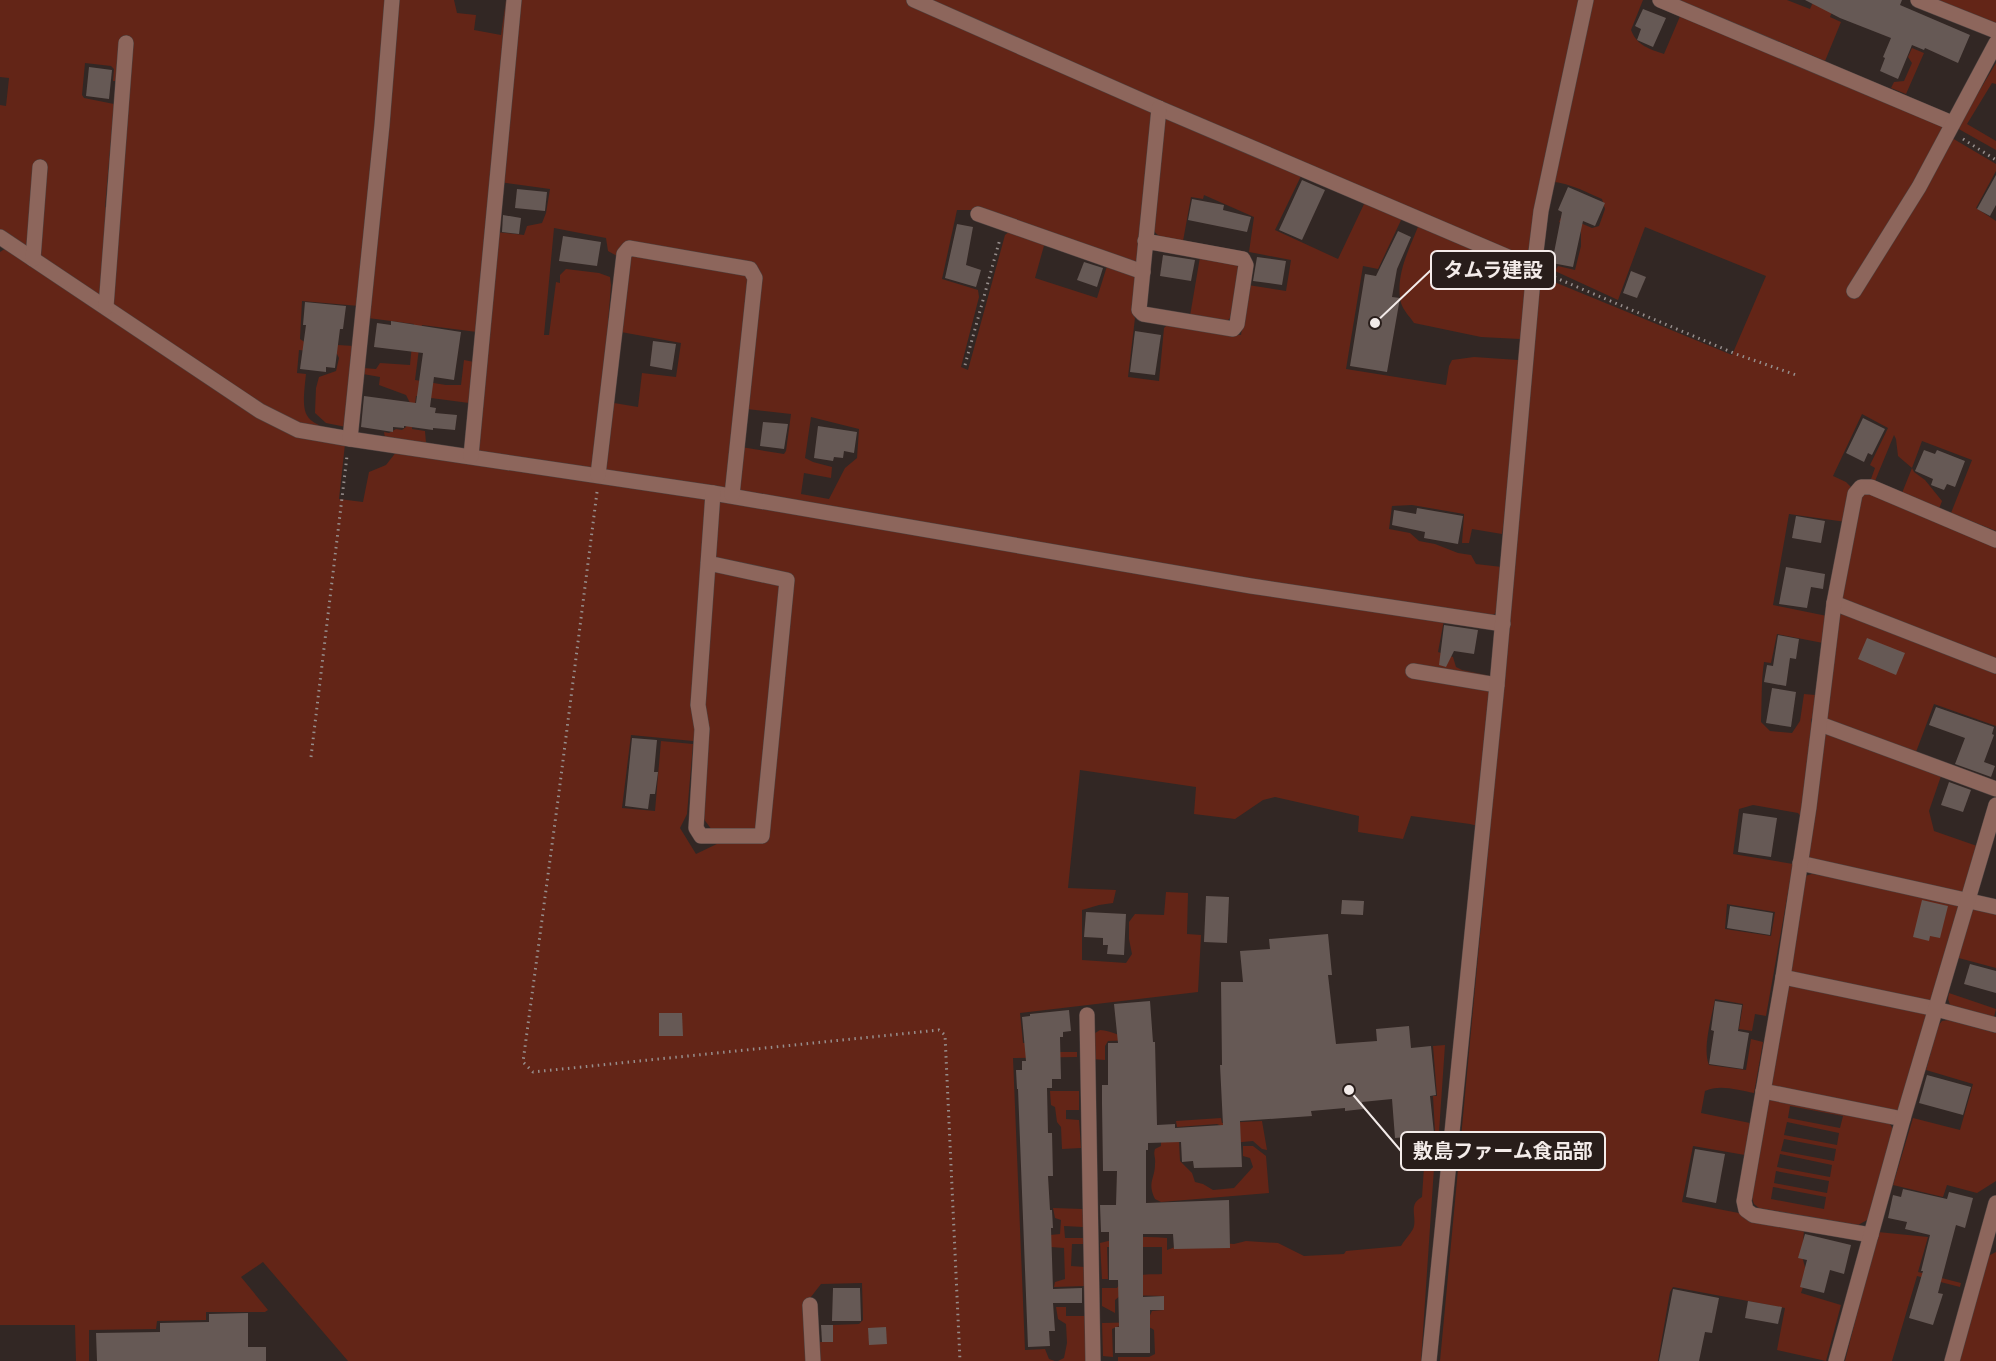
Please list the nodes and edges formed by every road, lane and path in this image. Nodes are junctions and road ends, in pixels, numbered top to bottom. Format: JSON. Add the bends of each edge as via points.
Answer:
{"nodes":[{"id":1,"x":393,"y":0,"type":"edge"},
{"id":2,"x":514,"y":0,"type":"edge"},
{"id":3,"x":914,"y":0,"type":"edge"},
{"id":4,"x":1586,"y":0,"type":"edge"},
{"id":5,"x":1660,"y":0,"type":"edge"},
{"id":6,"x":1918,"y":0,"type":"edge"},
{"id":7,"x":1996,"y":31,"type":"edge"},
{"id":8,"x":126,"y":43,"type":"dead end"},
{"id":9,"x":1996,"y":43,"type":"edge"},
{"id":10,"x":1159,"y":108,"type":"junction"},
{"id":11,"x":1950,"y":126,"type":"junction"},
{"id":12,"x":1996,"y":160,"type":"edge"},
{"id":13,"x":40,"y":167,"type":"dead end"},
{"id":14,"x":978,"y":214,"type":"dead end"},
{"id":15,"x":1004,"y":223,"type":"junction"},
{"id":16,"x":0,"y":237,"type":"edge"},
{"id":17,"x":1146,"y":241,"type":"junction"},
{"id":18,"x":33,"y":259,"type":"junction"},
{"id":19,"x":1534,"y":268,"type":"junction"},
{"id":20,"x":1143,"y":272,"type":"junction"},
{"id":21,"x":1854,"y":291,"type":"dead end"},
{"id":22,"x":106,"y":307,"type":"junction"},
{"id":23,"x":965,"y":365,"type":"dead end"},
{"id":24,"x":1796,"y":375,"type":"dead end"},
{"id":25,"x":350,"y":440,"type":"junction"},
{"id":26,"x":471,"y":456,"type":"junction"},
{"id":27,"x":598,"y":475,"type":"junction"},
{"id":28,"x":714,"y":493,"type":"junction"},
{"id":29,"x":732,"y":495,"type":"junction"},
{"id":30,"x":1996,"y":540,"type":"edge"},
{"id":31,"x":708,"y":563,"type":"junction"},
{"id":32,"x":1834,"y":603,"type":"junction"},
{"id":33,"x":1503,"y":624,"type":"junction"},
{"id":34,"x":1996,"y":666,"type":"edge"},
{"id":35,"x":1413,"y":671,"type":"dead end"},
{"id":36,"x":1497,"y":685,"type":"junction"},
{"id":37,"x":1820,"y":724,"type":"junction"},
{"id":38,"x":311,"y":757,"type":"dead end"},
{"id":39,"x":1996,"y":789,"type":"edge"},
{"id":40,"x":1996,"y":805,"type":"edge"},
{"id":41,"x":1800,"y":863,"type":"junction"},
{"id":42,"x":1968,"y":900,"type":"junction"},
{"id":43,"x":1996,"y":907,"type":"edge"},
{"id":44,"x":1783,"y":977,"type":"junction"},
{"id":45,"x":1936,"y":1009,"type":"junction"},
{"id":46,"x":1088,"y":1015,"type":"dead end"},
{"id":47,"x":1996,"y":1025,"type":"edge"},
{"id":48,"x":1763,"y":1090,"type":"junction"},
{"id":49,"x":1903,"y":1119,"type":"junction"},
{"id":50,"x":1996,"y":1203,"type":"edge"},
{"id":51,"x":1871,"y":1235,"type":"junction"},
{"id":52,"x":1991,"y":1239,"type":"edge"},
{"id":53,"x":810,"y":1305,"type":"dead end"},
{"id":54,"x":813,"y":1361,"type":"edge"},
{"id":55,"x":960,"y":1361,"type":"edge"},
{"id":56,"x":1093,"y":1361,"type":"edge"},
{"id":57,"x":1429,"y":1361,"type":"edge"},
{"id":58,"x":1836,"y":1361,"type":"edge"},
{"id":59,"x":1952,"y":1361,"type":"edge"}],
"edges":[{"from":1,"to":25,"type":"street"},
{"from":2,"to":26,"type":"street"},
{"from":3,"to":10,"type":"street"},
{"from":4,"to":19,"type":"street","via":[[1541,211]]},
{"from":5,"to":11,"type":"street"},
{"from":6,"to":7,"type":"street"},
{"from":8,"to":22,"type":"street"},
{"from":9,"to":11,"type":"street"},
{"from":10,"to":17,"type":"street"},
{"from":10,"to":19,"type":"street"},
{"from":11,"to":12,"type":"path"},
{"from":11,"to":21,"type":"street","via":[[1919,187]]},
{"from":13,"to":18,"type":"street"},
{"from":14,"to":15,"type":"street"},
{"from":15,"to":20,"type":"street"},
{"from":15,"to":23,"type":"path"},
{"from":16,"to":18,"type":"street"},
{"from":17,"to":20,"type":"street"},
{"from":17,"to":20,"type":"street","via":[[1243,259],[1246,265],[1237,324],[1233,329],[1143,314],[1139,310]]},
{"from":18,"to":22,"type":"street"},
{"from":19,"to":24,"type":"path","via":[[1736,354]]},
{"from":19,"to":33,"type":"street"},
{"from":22,"to":25,"type":"street","via":[[260,411],[298,430]]},
{"from":25,"to":26,"type":"street"},
{"from":25,"to":38,"type":"path"},
{"from":26,"to":27,"type":"street"},
{"from":27,"to":28,"type":"street"},
{"from":27,"to":29,"type":"street","via":[[624,254],[629,248],[750,269],[756,278]]},
{"from":27,"to":55,"type":"path","via":[[523,1062],[533,1072],[939,1030],[945,1035]]},
{"from":28,"to":29,"type":"street"},
{"from":28,"to":31,"type":"street"},
{"from":29,"to":33,"type":"street","via":[[1251,586]]},
{"from":30,"to":32,"type":"street","via":[[1871,487],[1861,487],[1855,494]]},
{"from":31,"to":31,"type":"street","via":[[698,705],[702,729],[696,828],[701,836],[762,836],[787,580]]},
{"from":32,"to":34,"type":"street"},
{"from":32,"to":37,"type":"street"},
{"from":33,"to":36,"type":"street"},
{"from":35,"to":36,"type":"street"},
{"from":36,"to":57,"type":"street"},
{"from":37,"to":39,"type":"street"},
{"from":37,"to":41,"type":"street"},
{"from":40,"to":42,"type":"street"},
{"from":41,"to":42,"type":"street"},
{"from":41,"to":44,"type":"street"},
{"from":42,"to":43,"type":"street"},
{"from":42,"to":45,"type":"street"},
{"from":44,"to":45,"type":"street"},
{"from":44,"to":48,"type":"street"},
{"from":45,"to":47,"type":"street"},
{"from":45,"to":49,"type":"street"},
{"from":46,"to":56,"type":"street"},
{"from":48,"to":49,"type":"street"},
{"from":48,"to":51,"type":"street","via":[[1744,1201],[1746,1210],[1753,1215]]},
{"from":49,"to":51,"type":"street"},
{"from":50,"to":52,"type":"street"},
{"from":51,"to":58,"type":"street"},
{"from":52,"to":59,"type":"street"},
{"from":53,"to":54,"type":"street"}]}
